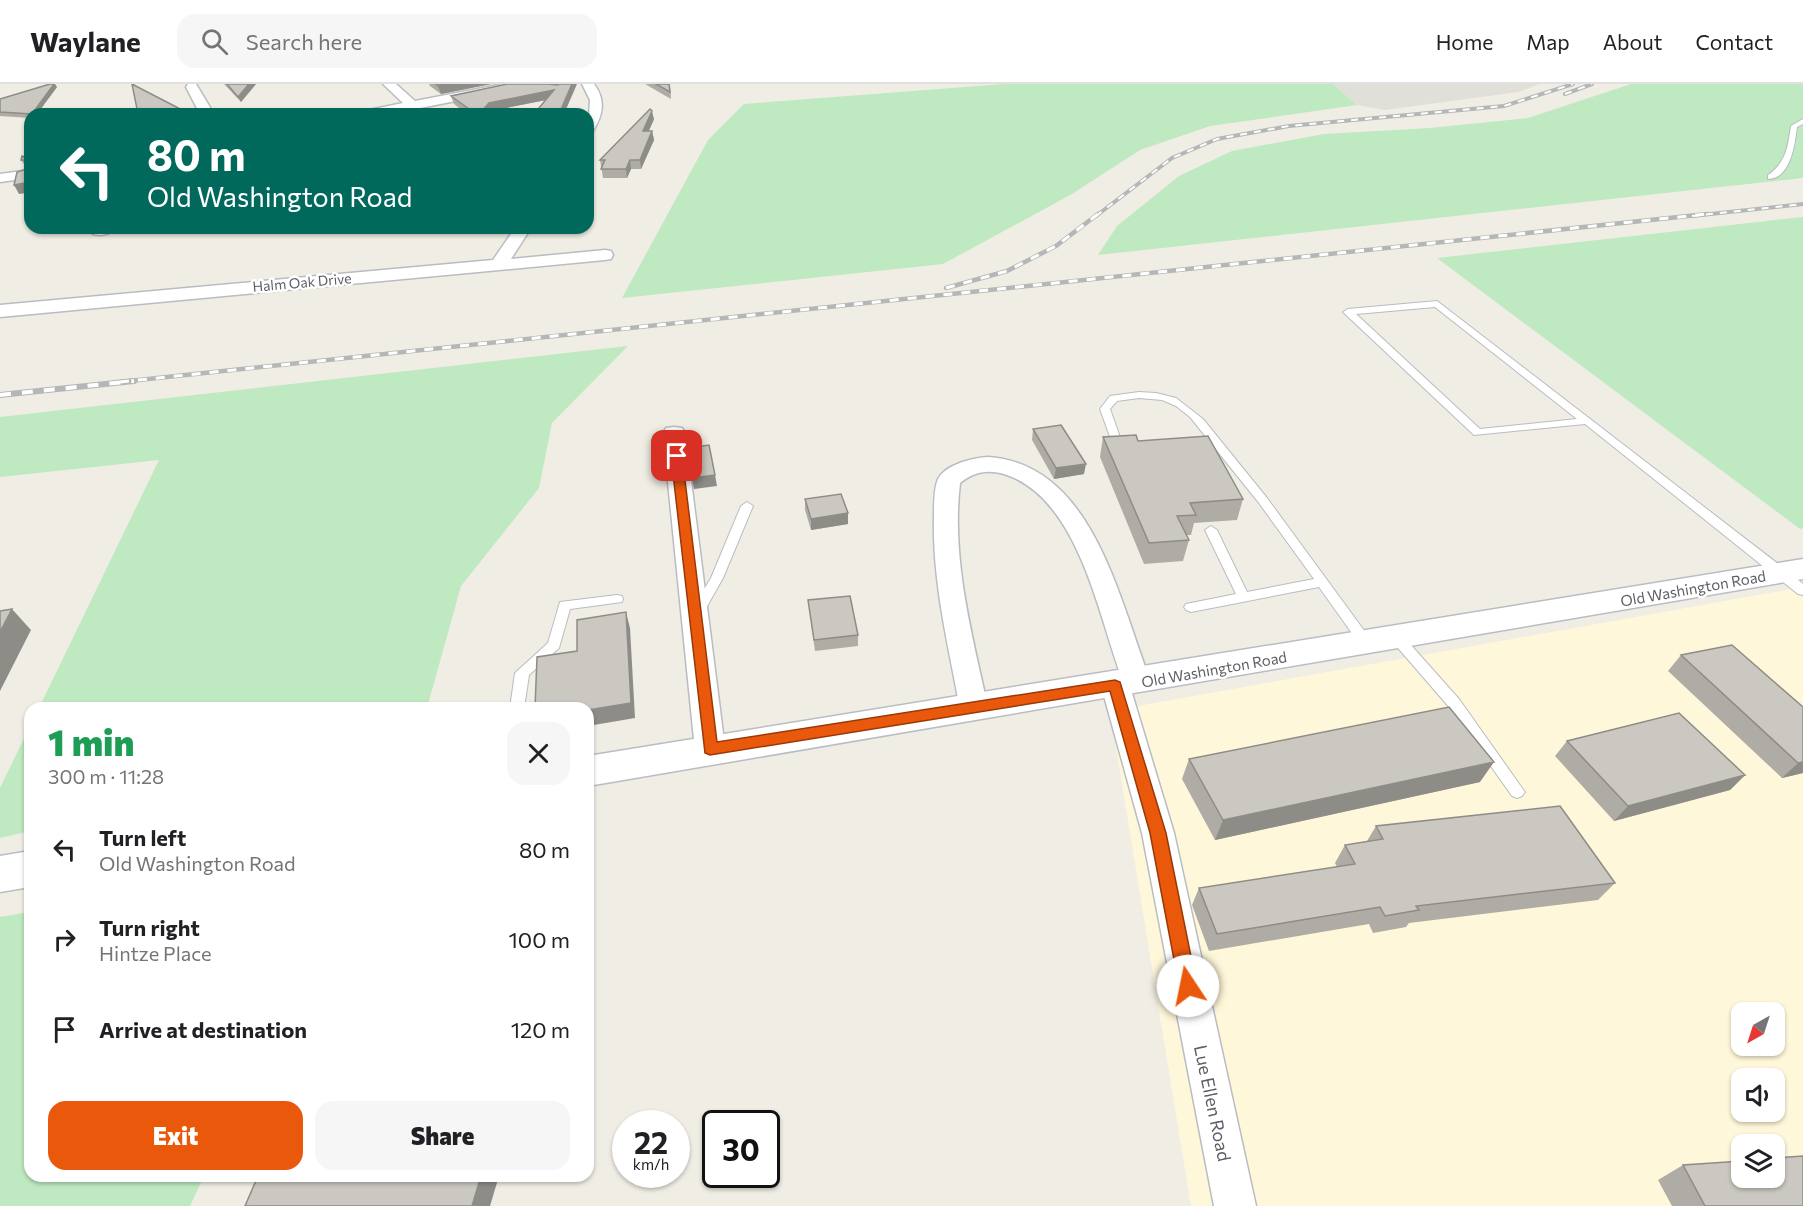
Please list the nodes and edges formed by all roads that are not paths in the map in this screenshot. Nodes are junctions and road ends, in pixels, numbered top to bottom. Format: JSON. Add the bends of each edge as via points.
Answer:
{"nodes":[{"id":1,"x":389,"y":84,"type":"edge"},
{"id":2,"x":522,"y":84,"type":"edge"},
{"id":3,"x":588,"y":84,"type":"edge"},
{"id":4,"x":192,"y":87,"type":"dead end"},
{"id":5,"x":204,"y":108,"type":"edge"},
{"id":6,"x":413,"y":108,"type":"edge"},
{"id":7,"x":423,"y":108,"type":"edge"},
{"id":8,"x":594,"y":117,"type":"edge"},
{"id":9,"x":1803,"y":121,"type":"edge"},
{"id":10,"x":24,"y":175,"type":"edge"},
{"id":11,"x":1771,"y":177,"type":"dead end"},
{"id":12,"x":0,"y":178,"type":"edge"},
{"id":13,"x":520,"y":234,"type":"edge"},
{"id":14,"x":604,"y":255,"type":"dead end"},
{"id":15,"x":500,"y":263,"type":"junction"},
{"id":16,"x":0,"y":311,"type":"edge"},
{"id":17,"x":1586,"y":421,"type":"junction"},
{"id":18,"x":674,"y":433,"type":"dead end"},
{"id":19,"x":1117,"y":443,"type":"edge"},
{"id":20,"x":747,"y":506,"type":"dead end"},
{"id":21,"x":1211,"y":530,"type":"dead end"},
{"id":22,"x":1796,"y":578,"type":"edge"},
{"id":23,"x":1322,"y":582,"type":"junction"},
{"id":24,"x":617,"y":598,"type":"dead end"},
{"id":25,"x":1244,"y":598,"type":"junction"},
{"id":26,"x":1191,"y":607,"type":"dead end"},
{"id":27,"x":695,"y":615,"type":"junction"},
{"id":28,"x":1381,"y":640,"type":"junction"},
{"id":29,"x":1126,"y":684,"type":"junction"},
{"id":30,"x":518,"y":702,"type":"edge"},
{"id":31,"x":974,"y":708,"type":"junction"},
{"id":32,"x":710,"y":749,"type":"junction"},
{"id":33,"x":594,"y":770,"type":"edge"},
{"id":34,"x":1517,"y":792,"type":"dead end"},
{"id":35,"x":24,"y":869,"type":"edge"},
{"id":36,"x":0,"y":874,"type":"edge"},
{"id":37,"x":1235,"y":1206,"type":"edge"}],
"edges":[{"from":1,"to":6,"type":"street"},
{"from":2,"to":7,"type":"street"},
{"from":3,"to":8,"type":"street","via":[[597,101]]},
{"from":4,"to":5,"type":"street"},
{"from":9,"to":11,"type":"lane","via":[[1794,126],[1783,170]]},
{"from":10,"to":12,"type":"street"},
{"from":13,"to":15,"type":"street"},
{"from":14,"to":15,"type":"street","name":"Halm Oak Drive"},
{"from":15,"to":16,"type":"street","name":"Halm Oak Drive"},
{"from":17,"to":17,"type":"lane","via":[[1437,304],[1348,312],[1478,433]]},
{"from":17,"to":22,"type":"lane"},
{"from":18,"to":27,"type":"street"},
{"from":19,"to":23,"type":"lane","via":[[1105,409],[1113,398],[1140,394],[1180,404],[1253,486]]},
{"from":20,"to":27,"type":"lane","via":[[717,578]]},
{"from":21,"to":25,"type":"lane"},
{"from":22,"to":28,"type":"main road","name":"Old Washington Road"},
{"from":23,"to":25,"type":"lane"},
{"from":23,"to":28,"type":"lane"},
{"from":24,"to":30,"type":"lane","via":[[565,605],[554,645],[522,673]]},
{"from":25,"to":26,"type":"lane"},
{"from":27,"to":32,"type":"street"},
{"from":28,"to":29,"type":"main road","name":"Old Washington Road"},
{"from":28,"to":34,"type":"lane","via":[[1454,703]]},
{"from":29,"to":31,"type":"main road","name":"Old Washington Road"},
{"from":29,"to":31,"type":"street","name":"Lue Ellen Road","via":[[1094,563],[1061,502],[1043,485],[1012,468],[990,463],[972,465],[949,480],[944,536]]},
{"from":29,"to":37,"type":"street","name":"Lue Ellen Road"},
{"from":31,"to":32,"type":"main road","name":"Old Washington Road"},
{"from":32,"to":33,"type":"main road","name":"Old Washington Road"},
{"from":35,"to":36,"type":"main road"}]}
